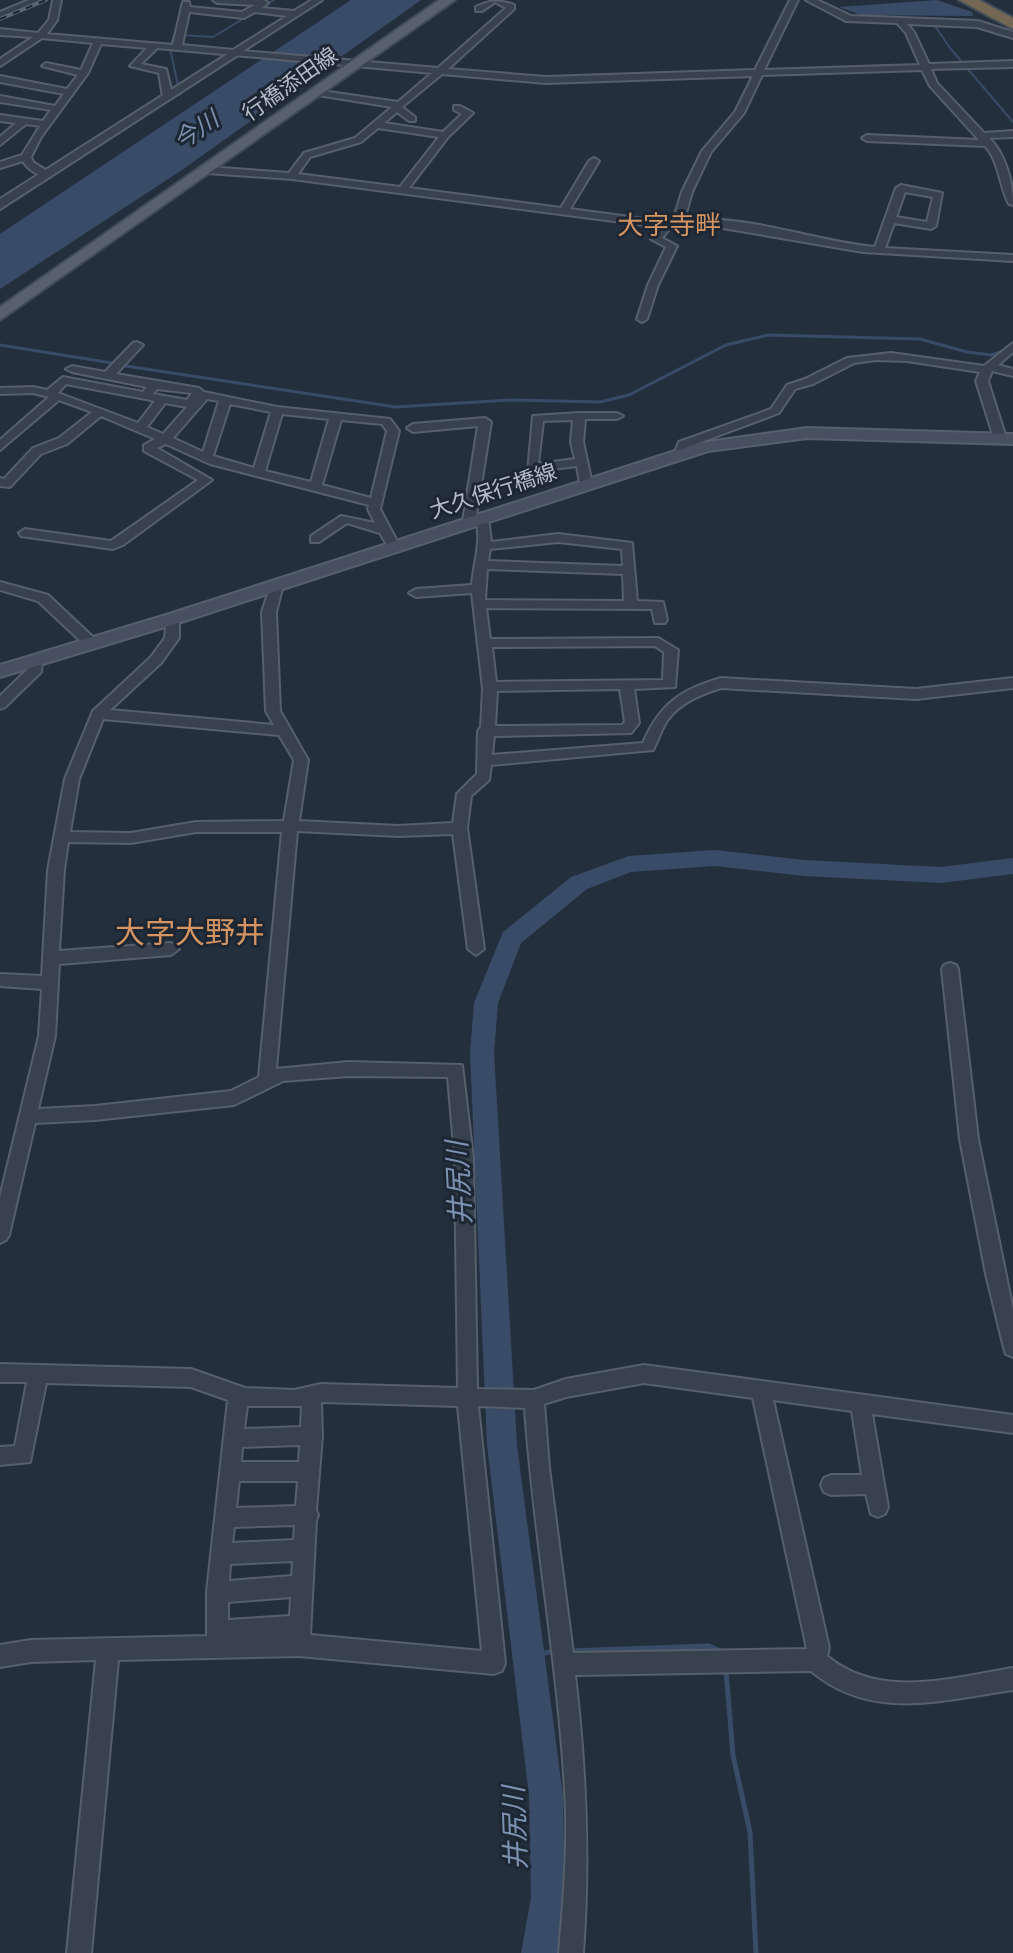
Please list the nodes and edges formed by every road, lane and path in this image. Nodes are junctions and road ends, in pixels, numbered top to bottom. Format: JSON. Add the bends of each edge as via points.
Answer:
{"nodes":[{"id":1,"x":36,"y":0,"type":"edge"},
{"id":2,"x":57,"y":0,"type":"edge"},
{"id":3,"x":217,"y":0,"type":"edge"},
{"id":4,"x":318,"y":0,"type":"edge"},
{"id":5,"x":448,"y":0,"type":"edge"},
{"id":6,"x":495,"y":0,"type":"edge"},
{"id":7,"x":810,"y":0,"type":"edge"},
{"id":8,"x":967,"y":0,"type":"edge"},
{"id":9,"x":987,"y":0,"type":"edge"},
{"id":10,"x":186,"y":4,"type":"edge"},
{"id":11,"x":793,"y":4,"type":"edge"},
{"id":12,"x":254,"y":9,"type":"junction"},
{"id":13,"x":479,"y":9,"type":"dead end"},
{"id":14,"x":831,"y":12,"type":"junction"},
{"id":15,"x":295,"y":14,"type":"junction"},
{"id":16,"x":0,"y":15,"type":"edge"},
{"id":17,"x":1013,"y":15,"type":"edge"},
{"id":18,"x":900,"y":22,"type":"junction"},
{"id":19,"x":1013,"y":24,"type":"edge"},
{"id":20,"x":0,"y":32,"type":"edge"},
{"id":21,"x":40,"y":35,"type":"junction"},
{"id":22,"x":1013,"y":35,"type":"edge"},
{"id":23,"x":99,"y":39,"type":"junction"},
{"id":24,"x":168,"y":45,"type":"junction"},
{"id":25,"x":241,"y":52,"type":"junction"},
{"id":26,"x":0,"y":63,"type":"edge"},
{"id":27,"x":355,"y":63,"type":"junction"},
{"id":28,"x":1008,"y":64,"type":"edge"},
{"id":29,"x":46,"y":66,"type":"dead end"},
{"id":30,"x":926,"y":67,"type":"junction"},
{"id":31,"x":440,"y":71,"type":"junction"},
{"id":32,"x":84,"y":73,"type":"junction"},
{"id":33,"x":760,"y":73,"type":"junction"},
{"id":34,"x":1013,"y":74,"type":"edge"},
{"id":35,"x":662,"y":76,"type":"junction"},
{"id":36,"x":0,"y":79,"type":"edge"},
{"id":37,"x":697,"y":84,"type":"dead end"},
{"id":38,"x":70,"y":92,"type":"junction"},
{"id":39,"x":318,"y":92,"type":"junction"},
{"id":40,"x":169,"y":97,"type":"junction"},
{"id":41,"x":0,"y":99,"type":"edge"},
{"id":42,"x":397,"y":106,"type":"junction"},
{"id":43,"x":457,"y":108,"type":"dead end"},
{"id":44,"x":59,"y":109,"type":"junction"},
{"id":45,"x":0,"y":118,"type":"edge"},
{"id":46,"x":412,"y":119,"type":"dead end"},
{"id":47,"x":24,"y":121,"type":"junction"},
{"id":48,"x":47,"y":124,"type":"junction"},
{"id":49,"x":376,"y":125,"type":"junction"},
{"id":50,"x":1013,"y":134,"type":"edge"},
{"id":51,"x":445,"y":135,"type":"junction"},
{"id":52,"x":867,"y":138,"type":"dead end"},
{"id":53,"x":0,"y":142,"type":"edge"},
{"id":54,"x":989,"y":144,"type":"junction"},
{"id":55,"x":26,"y":157,"type":"junction"},
{"id":56,"x":1013,"y":159,"type":"edge"},
{"id":57,"x":594,"y":161,"type":"dead end"},
{"id":58,"x":0,"y":165,"type":"edge"},
{"id":59,"x":207,"y":170,"type":"junction"},
{"id":60,"x":47,"y":175,"type":"junction"},
{"id":61,"x":292,"y":176,"type":"junction"},
{"id":62,"x":402,"y":191,"type":"junction"},
{"id":63,"x":1013,"y":202,"type":"edge"},
{"id":64,"x":0,"y":205,"type":"edge"},
{"id":65,"x":564,"y":211,"type":"junction"},
{"id":66,"x":890,"y":219,"type":"junction"},
{"id":67,"x":673,"y":224,"type":"junction"},
{"id":68,"x":879,"y":249,"type":"junction"},
{"id":69,"x":1013,"y":258,"type":"edge"},
{"id":70,"x":0,"y":315,"type":"edge"},
{"id":71,"x":642,"y":319,"type":"dead end"},
{"id":72,"x":137,"y":345,"type":"dead end"},
{"id":73,"x":1013,"y":346,"type":"edge"},
{"id":74,"x":989,"y":368,"type":"junction"},
{"id":75,"x":72,"y":369,"type":"dead end"},
{"id":76,"x":1013,"y":373,"type":"edge"},
{"id":77,"x":109,"y":376,"type":"junction"},
{"id":78,"x":154,"y":385,"type":"junction"},
{"id":79,"x":100,"y":387,"type":"junction"},
{"id":80,"x":0,"y":391,"type":"edge"},
{"id":81,"x":54,"y":395,"type":"junction"},
{"id":82,"x":146,"y":396,"type":"junction"},
{"id":83,"x":162,"y":399,"type":"junction"},
{"id":84,"x":225,"y":400,"type":"junction"},
{"id":85,"x":277,"y":410,"type":"junction"},
{"id":86,"x":100,"y":411,"type":"junction"},
{"id":87,"x":387,"y":415,"type":"junction"},
{"id":88,"x":336,"y":416,"type":"junction"},
{"id":89,"x":579,"y":416,"type":"junction"},
{"id":90,"x":617,"y":416,"type":"dead end"},
{"id":91,"x":140,"y":429,"type":"junction"},
{"id":92,"x":1006,"y":438,"type":"edge"},
{"id":93,"x":163,"y":440,"type":"junction"},
{"id":94,"x":0,"y":446,"type":"edge"},
{"id":95,"x":680,"y":454,"type":"junction"},
{"id":96,"x":207,"y":458,"type":"junction"},
{"id":97,"x":582,"y":462,"type":"junction"},
{"id":98,"x":258,"y":474,"type":"junction"},
{"id":99,"x":0,"y":482,"type":"edge"},
{"id":100,"x":586,"y":484,"type":"junction"},
{"id":101,"x":315,"y":488,"type":"junction"},
{"id":102,"x":375,"y":503,"type":"junction"},
{"id":103,"x":476,"y":519,"type":"junction"},
{"id":104,"x":385,"y":530,"type":"junction"},
{"id":105,"x":25,"y":533,"type":"dead end"},
{"id":106,"x":315,"y":539,"type":"dead end"},
{"id":107,"x":487,"y":546,"type":"junction"},
{"id":108,"x":394,"y":547,"type":"junction"},
{"id":109,"x":482,"y":565,"type":"junction"},
{"id":110,"x":629,"y":570,"type":"junction"},
{"id":111,"x":277,"y":585,"type":"junction"},
{"id":112,"x":0,"y":586,"type":"edge"},
{"id":113,"x":478,"y":589,"type":"junction"},
{"id":114,"x":416,"y":593,"type":"dead end"},
{"id":115,"x":478,"y":604,"type":"junction"},
{"id":116,"x":631,"y":604,"type":"junction"},
{"id":117,"x":172,"y":619,"type":"junction"},
{"id":118,"x":660,"y":620,"type":"dead end"},
{"id":119,"x":483,"y":643,"type":"junction"},
{"id":120,"x":92,"y":644,"type":"junction"},
{"id":121,"x":35,"y":660,"type":"junction"},
{"id":122,"x":0,"y":671,"type":"edge"},
{"id":123,"x":1013,"y":683,"type":"edge"},
{"id":124,"x":626,"y":684,"type":"junction"},
{"id":125,"x":490,"y":687,"type":"junction"},
{"id":126,"x":0,"y":704,"type":"edge"},
{"id":127,"x":98,"y":714,"type":"junction"},
{"id":128,"x":284,"y":731,"type":"junction"},
{"id":129,"x":485,"y":731,"type":"junction"},
{"id":130,"x":484,"y":761,"type":"junction"},
{"id":131,"x":290,"y":826,"type":"junction"},
{"id":132,"x":460,"y":828,"type":"junction"},
{"id":133,"x":60,"y":837,"type":"junction"},
{"id":134,"x":171,"y":949,"type":"dead end"},
{"id":135,"x":476,"y":949,"type":"dead end"},
{"id":136,"x":53,"y":958,"type":"junction"},
{"id":137,"x":950,"y":969,"type":"dead end"},
{"id":138,"x":0,"y":980,"type":"edge"},
{"id":139,"x":51,"y":983,"type":"junction"},
{"id":140,"x":267,"y":1080,"type":"junction"},
{"id":141,"x":30,"y":1116,"type":"junction"},
{"id":142,"x":6,"y":1184,"type":"edge"},
{"id":143,"x":0,"y":1235,"type":"edge"},
{"id":144,"x":1013,"y":1348,"type":"edge"},
{"id":145,"x":0,"y":1373,"type":"edge"},
{"id":146,"x":38,"y":1375,"type":"junction"},
{"id":147,"x":761,"y":1389,"type":"junction"},
{"id":148,"x":238,"y":1395,"type":"junction"},
{"id":149,"x":312,"y":1395,"type":"junction"},
{"id":150,"x":471,"y":1397,"type":"junction"},
{"id":151,"x":528,"y":1399,"type":"junction"},
{"id":152,"x":860,"y":1403,"type":"junction"},
{"id":153,"x":1013,"y":1424,"type":"edge"},
{"id":154,"x":312,"y":1436,"type":"junction"},
{"id":155,"x":233,"y":1438,"type":"junction"},
{"id":156,"x":0,"y":1456,"type":"edge"},
{"id":157,"x":310,"y":1471,"type":"junction"},
{"id":158,"x":230,"y":1472,"type":"junction"},
{"id":159,"x":874,"y":1484,"type":"junction"},
{"id":160,"x":831,"y":1485,"type":"dead end"},
{"id":161,"x":878,"y":1507,"type":"dead end"},
{"id":162,"x":308,"y":1515,"type":"junction"},
{"id":163,"x":225,"y":1518,"type":"junction"},
{"id":164,"x":305,"y":1550,"type":"junction"},
{"id":165,"x":221,"y":1554,"type":"junction"},
{"id":166,"x":302,"y":1586,"type":"junction"},
{"id":167,"x":217,"y":1592,"type":"junction"},
{"id":168,"x":300,"y":1636,"type":"junction"},
{"id":169,"x":218,"y":1639,"type":"junction"},
{"id":170,"x":108,"y":1649,"type":"junction"},
{"id":171,"x":0,"y":1656,"type":"edge"},
{"id":172,"x":815,"y":1660,"type":"junction"},
{"id":173,"x":565,"y":1664,"type":"junction"},
{"id":174,"x":1013,"y":1679,"type":"edge"},
{"id":175,"x":79,"y":1953,"type":"edge"},
{"id":176,"x":571,"y":1953,"type":"edge"}],
"edges":[{"from":1,"to":16,"type":"street"},
{"from":2,"to":21,"type":"street","via":[[55,16]]},
{"from":3,"to":12,"type":"street","via":[[264,3]]},
{"from":4,"to":15,"type":"street"},
{"from":5,"to":27,"type":"main road","name":"行橋添田線"},
{"from":6,"to":13,"type":"street"},
{"from":6,"to":31,"type":"street","via":[[511,7]]},
{"from":7,"to":14,"type":"street"},
{"from":8,"to":19,"type":"highway"},
{"from":9,"to":17,"type":"highway"},
{"from":10,"to":12,"type":"street","via":[[244,15]]},
{"from":10,"to":24,"type":"street"},
{"from":11,"to":14,"type":"street"},
{"from":11,"to":33,"type":"street"},
{"from":12,"to":15,"type":"street"},
{"from":14,"to":18,"type":"street","via":[[849,19]]},
{"from":15,"to":25,"type":"street"},
{"from":18,"to":22,"type":"street","via":[[991,23]]},
{"from":18,"to":30,"type":"street"},
{"from":20,"to":21,"type":"street"},
{"from":21,"to":23,"type":"street"},
{"from":21,"to":26,"type":"street"},
{"from":23,"to":24,"type":"street"},
{"from":23,"to":32,"type":"street"},
{"from":24,"to":25,"type":"street"},
{"from":24,"to":40,"type":"street","via":[[134,66],[163,71]]},
{"from":25,"to":27,"type":"street"},
{"from":25,"to":40,"type":"street"},
{"from":27,"to":31,"type":"street"},
{"from":27,"to":39,"type":"main road","name":"行橋添田線"},
{"from":28,"to":30,"type":"street"},
{"from":28,"to":34,"type":"street"},
{"from":29,"to":32,"type":"street"},
{"from":30,"to":33,"type":"street"},
{"from":30,"to":54,"type":"street","via":[[941,94]]},
{"from":31,"to":35,"type":"street","via":[[546,80]]},
{"from":31,"to":42,"type":"street"},
{"from":32,"to":38,"type":"street"},
{"from":33,"to":35,"type":"street"},
{"from":33,"to":67,"type":"street","via":[[739,113],[707,151]]},
{"from":35,"to":37,"type":"street"},
{"from":36,"to":38,"type":"street"},
{"from":38,"to":44,"type":"street"},
{"from":39,"to":42,"type":"street"},
{"from":39,"to":59,"type":"main road","name":"行橋添田線"},
{"from":40,"to":60,"type":"street"},
{"from":41,"to":44,"type":"street"},
{"from":42,"to":46,"type":"street"},
{"from":42,"to":49,"type":"street"},
{"from":43,"to":51,"type":"street","via":[[468,113]]},
{"from":44,"to":48,"type":"street"},
{"from":45,"to":47,"type":"street"},
{"from":47,"to":48,"type":"street"},
{"from":47,"to":53,"type":"street"},
{"from":48,"to":55,"type":"street"},
{"from":49,"to":51,"type":"street"},
{"from":49,"to":61,"type":"street","via":[[358,140],[307,155]]},
{"from":50,"to":54,"type":"street"},
{"from":51,"to":62,"type":"street"},
{"from":52,"to":54,"type":"street"},
{"from":54,"to":56,"type":"street"},
{"from":54,"to":63,"type":"street"},
{"from":55,"to":58,"type":"street"},
{"from":55,"to":60,"type":"street"},
{"from":57,"to":65,"type":"street"},
{"from":59,"to":61,"type":"street"},
{"from":59,"to":70,"type":"main road","name":"行橋添田線"},
{"from":60,"to":64,"type":"street"},
{"from":61,"to":62,"type":"street"},
{"from":62,"to":65,"type":"street"},
{"from":65,"to":67,"type":"street"},
{"from":66,"to":66,"type":"street","via":[[901,188],[938,195],[931,226]]},
{"from":66,"to":68,"type":"street"},
{"from":67,"to":68,"type":"street","via":[[767,231]]},
{"from":67,"to":71,"type":"street","via":[[656,239],[672,246]]},
{"from":68,"to":69,"type":"street"},
{"from":72,"to":77,"type":"street"},
{"from":73,"to":74,"type":"street"},
{"from":74,"to":76,"type":"street"},
{"from":74,"to":92,"type":"street","via":[[982,381]]},
{"from":74,"to":95,"type":"street","via":[[859,358],[822,372],[808,385],[791,387],[775,411],[683,445]]},
{"from":75,"to":77,"type":"street"},
{"from":77,"to":78,"type":"street"},
{"from":77,"to":79,"type":"street"},
{"from":78,"to":82,"type":"street"},
{"from":78,"to":83,"type":"street","via":[[199,391],[190,404]]},
{"from":79,"to":81,"type":"street","via":[[63,380]]},
{"from":79,"to":82,"type":"street","via":[[116,395]]},
{"from":80,"to":81,"type":"street"},
{"from":81,"to":86,"type":"street"},
{"from":81,"to":94,"type":"street"},
{"from":82,"to":83,"type":"street"},
{"from":83,"to":91,"type":"street"},
{"from":84,"to":85,"type":"street"},
{"from":84,"to":93,"type":"street","via":[[204,395]]},
{"from":84,"to":96,"type":"street"},
{"from":85,"to":88,"type":"street"},
{"from":85,"to":98,"type":"street"},
{"from":86,"to":91,"type":"street"},
{"from":86,"to":99,"type":"street","via":[[63,441],[37,451],[6,484]]},
{"from":87,"to":88,"type":"street"},
{"from":87,"to":102,"type":"street","via":[[393,431]]},
{"from":87,"to":103,"type":"street","via":[[418,428],[485,422]]},
{"from":88,"to":101,"type":"street"},
{"from":89,"to":90,"type":"street"},
{"from":89,"to":97,"type":"street"},
{"from":89,"to":97,"type":"street","via":[[537,418],[532,469]]},
{"from":91,"to":93,"type":"street"},
{"from":92,"to":95,"type":"main road","name":"大久保行橋線","via":[[807,433],[734,441]]},
{"from":93,"to":96,"type":"street"},
{"from":93,"to":105,"type":"street","via":[[148,448],[206,480],[119,542]]},
{"from":95,"to":100,"type":"main road","name":"大久保行橋線"},
{"from":96,"to":98,"type":"street"},
{"from":97,"to":100,"type":"street"},
{"from":98,"to":101,"type":"street"},
{"from":100,"to":103,"type":"main road","name":"大久保行橋線"},
{"from":101,"to":102,"type":"street"},
{"from":102,"to":104,"type":"street"},
{"from":103,"to":107,"type":"street"},
{"from":103,"to":108,"type":"main road","name":"大久保行橋線"},
{"from":104,"to":106,"type":"street","via":[[345,519]]},
{"from":104,"to":108,"type":"street"},
{"from":107,"to":109,"type":"street"},
{"from":107,"to":110,"type":"street","via":[[558,538],[628,546]]},
{"from":108,"to":111,"type":"main road","name":"大久保行橋線"},
{"from":109,"to":110,"type":"street"},
{"from":109,"to":113,"type":"street"},
{"from":110,"to":116,"type":"street"},
{"from":111,"to":117,"type":"main road","name":"大久保行橋線"},
{"from":111,"to":128,"type":"street","via":[[269,612],[271,690],[273,711]]},
{"from":112,"to":120,"type":"street","via":[[43,598]]},
{"from":113,"to":114,"type":"street"},
{"from":113,"to":115,"type":"street"},
{"from":115,"to":116,"type":"street"},
{"from":115,"to":119,"type":"street"},
{"from":116,"to":118,"type":"street","via":[[658,605]]},
{"from":117,"to":120,"type":"main road","name":"大久保行橋線"},
{"from":117,"to":127,"type":"street","via":[[172,638],[156,660]]},
{"from":119,"to":124,"type":"street","via":[[658,642],[671,650],[670,684]]},
{"from":119,"to":125,"type":"street"},
{"from":120,"to":121,"type":"main road","name":"大久保行橋線"},
{"from":121,"to":122,"type":"main road","name":"大久保行橋線"},
{"from":121,"to":126,"type":"street","via":[[36,669]]},
{"from":123,"to":130,"type":"street","via":[[916,694],[721,683],[682,699],[661,720],[648,747]]},
{"from":124,"to":125,"type":"street"},
{"from":124,"to":129,"type":"street","via":[[632,723],[626,730]]},
{"from":125,"to":129,"type":"street"},
{"from":127,"to":128,"type":"street"},
{"from":127,"to":133,"type":"street","via":[[72,779]]},
{"from":128,"to":131,"type":"street","via":[[301,760]]},
{"from":129,"to":130,"type":"street"},
{"from":130,"to":132,"type":"street","via":[[484,776],[460,802]]},
{"from":131,"to":132,"type":"street"},
{"from":131,"to":133,"type":"street","via":[[175,829],[131,838]]},
{"from":131,"to":140,"type":"street"},
{"from":132,"to":135,"type":"street"},
{"from":133,"to":136,"type":"street"},
{"from":134,"to":136,"type":"street"},
{"from":136,"to":139,"type":"street"},
{"from":137,"to":144,"type":"street","via":[[969,1139]]},
{"from":138,"to":139,"type":"street"},
{"from":139,"to":141,"type":"street","via":[[47,1036]]},
{"from":140,"to":141,"type":"street","via":[[234,1098]]},
{"from":140,"to":150,"type":"street","via":[[281,1074],[348,1069],[456,1070]]},
{"from":141,"to":142,"type":"street"},
{"from":142,"to":143,"type":"street"},
{"from":145,"to":146,"type":"street"},
{"from":146,"to":148,"type":"street","via":[[191,1378]]},
{"from":146,"to":156,"type":"street","via":[[23,1455]]},
{"from":147,"to":151,"type":"street","via":[[644,1374]]},
{"from":147,"to":152,"type":"street"},
{"from":147,"to":172,"type":"street","via":[[818,1648]]},
{"from":148,"to":149,"type":"street"},
{"from":148,"to":155,"type":"street"},
{"from":149,"to":150,"type":"street"},
{"from":149,"to":154,"type":"street"},
{"from":150,"to":151,"type":"street"},
{"from":150,"to":168,"type":"street","via":[[494,1663]]},
{"from":151,"to":173,"type":"street"},
{"from":152,"to":153,"type":"street"},
{"from":152,"to":159,"type":"street"},
{"from":154,"to":155,"type":"street"},
{"from":154,"to":157,"type":"street"},
{"from":155,"to":158,"type":"street"},
{"from":157,"to":158,"type":"street"},
{"from":157,"to":162,"type":"street"},
{"from":158,"to":163,"type":"street"},
{"from":159,"to":160,"type":"street"},
{"from":159,"to":161,"type":"street"},
{"from":162,"to":163,"type":"street"},
{"from":162,"to":164,"type":"street"},
{"from":163,"to":165,"type":"street"},
{"from":164,"to":165,"type":"street"},
{"from":164,"to":166,"type":"street"},
{"from":165,"to":167,"type":"street"},
{"from":166,"to":167,"type":"street"},
{"from":166,"to":168,"type":"street"},
{"from":167,"to":169,"type":"street"},
{"from":168,"to":169,"type":"street"},
{"from":169,"to":170,"type":"street"},
{"from":170,"to":171,"type":"street"},
{"from":170,"to":175,"type":"street"},
{"from":172,"to":173,"type":"street"},
{"from":172,"to":174,"type":"street","via":[[838,1681],[880,1693]]},
{"from":173,"to":176,"type":"street","via":[[578,1827]]}]}
